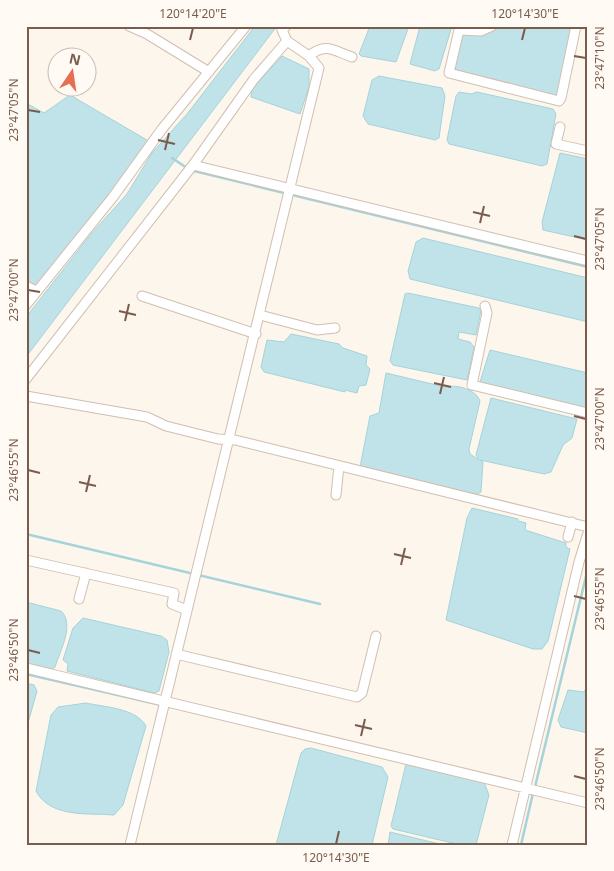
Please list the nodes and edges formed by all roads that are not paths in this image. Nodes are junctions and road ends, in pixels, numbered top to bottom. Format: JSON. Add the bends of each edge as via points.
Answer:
{"nodes":[{"id":1,"x":129,"y":26,"type":"edge"},
{"id":2,"x":246,"y":26,"type":"edge"},
{"id":3,"x":286,"y":26,"type":"edge"},
{"id":4,"x":492,"y":26,"type":"edge"},
{"id":5,"x":576,"y":26,"type":"edge"},
{"id":6,"x":287,"y":41,"type":"junction"},
{"id":7,"x":308,"y":56,"type":"junction"},
{"id":8,"x":352,"y":57,"type":"dead end"},
{"id":9,"x":209,"y":72,"type":"junction"},
{"id":10,"x":560,"y":127,"type":"dead end"},
{"id":11,"x":588,"y":151,"type":"edge"},
{"id":12,"x":193,"y":164,"type":"junction"},
{"id":13,"x":290,"y":189,"type":"junction"},
{"id":14,"x":588,"y":261,"type":"edge"},
{"id":15,"x":26,"y":286,"type":"edge"},
{"id":16,"x":36,"y":291,"type":"junction"},
{"id":17,"x":142,"y":296,"type":"dead end"},
{"id":18,"x":26,"y":304,"type":"edge"},
{"id":19,"x":485,"y":306,"type":"dead end"},
{"id":20,"x":260,"y":315,"type":"junction"},
{"id":21,"x":335,"y":328,"type":"dead end"},
{"id":22,"x":256,"y":334,"type":"junction"},
{"id":23,"x":26,"y":380,"type":"edge"},
{"id":24,"x":26,"y":396,"type":"edge"},
{"id":25,"x":588,"y":413,"type":"edge"},
{"id":26,"x":227,"y":440,"type":"junction"},
{"id":27,"x":339,"y":466,"type":"junction"},
{"id":28,"x":336,"y":495,"type":"dead end"},
{"id":29,"x":572,"y":522,"type":"junction"},
{"id":30,"x":588,"y":527,"type":"edge"},
{"id":31,"x":588,"y":533,"type":"edge"},
{"id":32,"x":568,"y":537,"type":"dead end"},
{"id":33,"x":26,"y":560,"type":"edge"},
{"id":34,"x":583,"y":564,"type":"edge"},
{"id":35,"x":86,"y":573,"type":"junction"},
{"id":36,"x":79,"y":599,"type":"dead end"},
{"id":37,"x":187,"y":610,"type":"junction"},
{"id":38,"x":376,"y":636,"type":"dead end"},
{"id":39,"x":176,"y":654,"type":"junction"},
{"id":40,"x":26,"y":668,"type":"edge"},
{"id":41,"x":165,"y":700,"type":"junction"},
{"id":42,"x":525,"y":788,"type":"junction"},
{"id":43,"x":588,"y":803,"type":"edge"},
{"id":44,"x":130,"y":845,"type":"edge"},
{"id":45,"x":512,"y":845,"type":"edge"}],
"edges":[{"from":1,"to":9,"type":"street"},
{"from":2,"to":9,"type":"street"},
{"from":3,"to":6,"type":"street","via":[[282,30]]},
{"from":4,"to":5,"type":"street","via":[[481,31],[459,30],[449,73],[559,101]]},
{"from":6,"to":7,"type":"street"},
{"from":6,"to":12,"type":"street","via":[[254,78]]},
{"from":7,"to":8,"type":"street","via":[[318,48],[331,48]]},
{"from":7,"to":13,"type":"street","via":[[319,68]]},
{"from":9,"to":16,"type":"street"},
{"from":10,"to":11,"type":"street","via":[[556,144]]},
{"from":12,"to":13,"type":"street"},
{"from":12,"to":23,"type":"street"},
{"from":13,"to":14,"type":"street"},
{"from":13,"to":20,"type":"street"},
{"from":15,"to":16,"type":"street"},
{"from":16,"to":18,"type":"street"},
{"from":17,"to":22,"type":"street"},
{"from":19,"to":25,"type":"street","via":[[487,313],[472,385]]},
{"from":20,"to":21,"type":"street","via":[[317,330]]},
{"from":20,"to":22,"type":"street"},
{"from":22,"to":26,"type":"street"},
{"from":24,"to":26,"type":"street","via":[[147,418],[166,426]]},
{"from":26,"to":27,"type":"street"},
{"from":26,"to":37,"type":"street"},
{"from":27,"to":28,"type":"street"},
{"from":27,"to":29,"type":"street"},
{"from":29,"to":30,"type":"street"},
{"from":29,"to":32,"type":"street"},
{"from":31,"to":34,"type":"street"},
{"from":33,"to":35,"type":"street"},
{"from":34,"to":42,"type":"street"},
{"from":35,"to":36,"type":"street"},
{"from":35,"to":37,"type":"street","via":[[174,593],[172,604]]},
{"from":37,"to":39,"type":"street"},
{"from":38,"to":39,"type":"street","via":[[362,693],[357,697]]},
{"from":39,"to":41,"type":"street"},
{"from":40,"to":41,"type":"street"},
{"from":41,"to":42,"type":"street"},
{"from":41,"to":44,"type":"street"},
{"from":42,"to":43,"type":"street"},
{"from":42,"to":45,"type":"street"}]}
